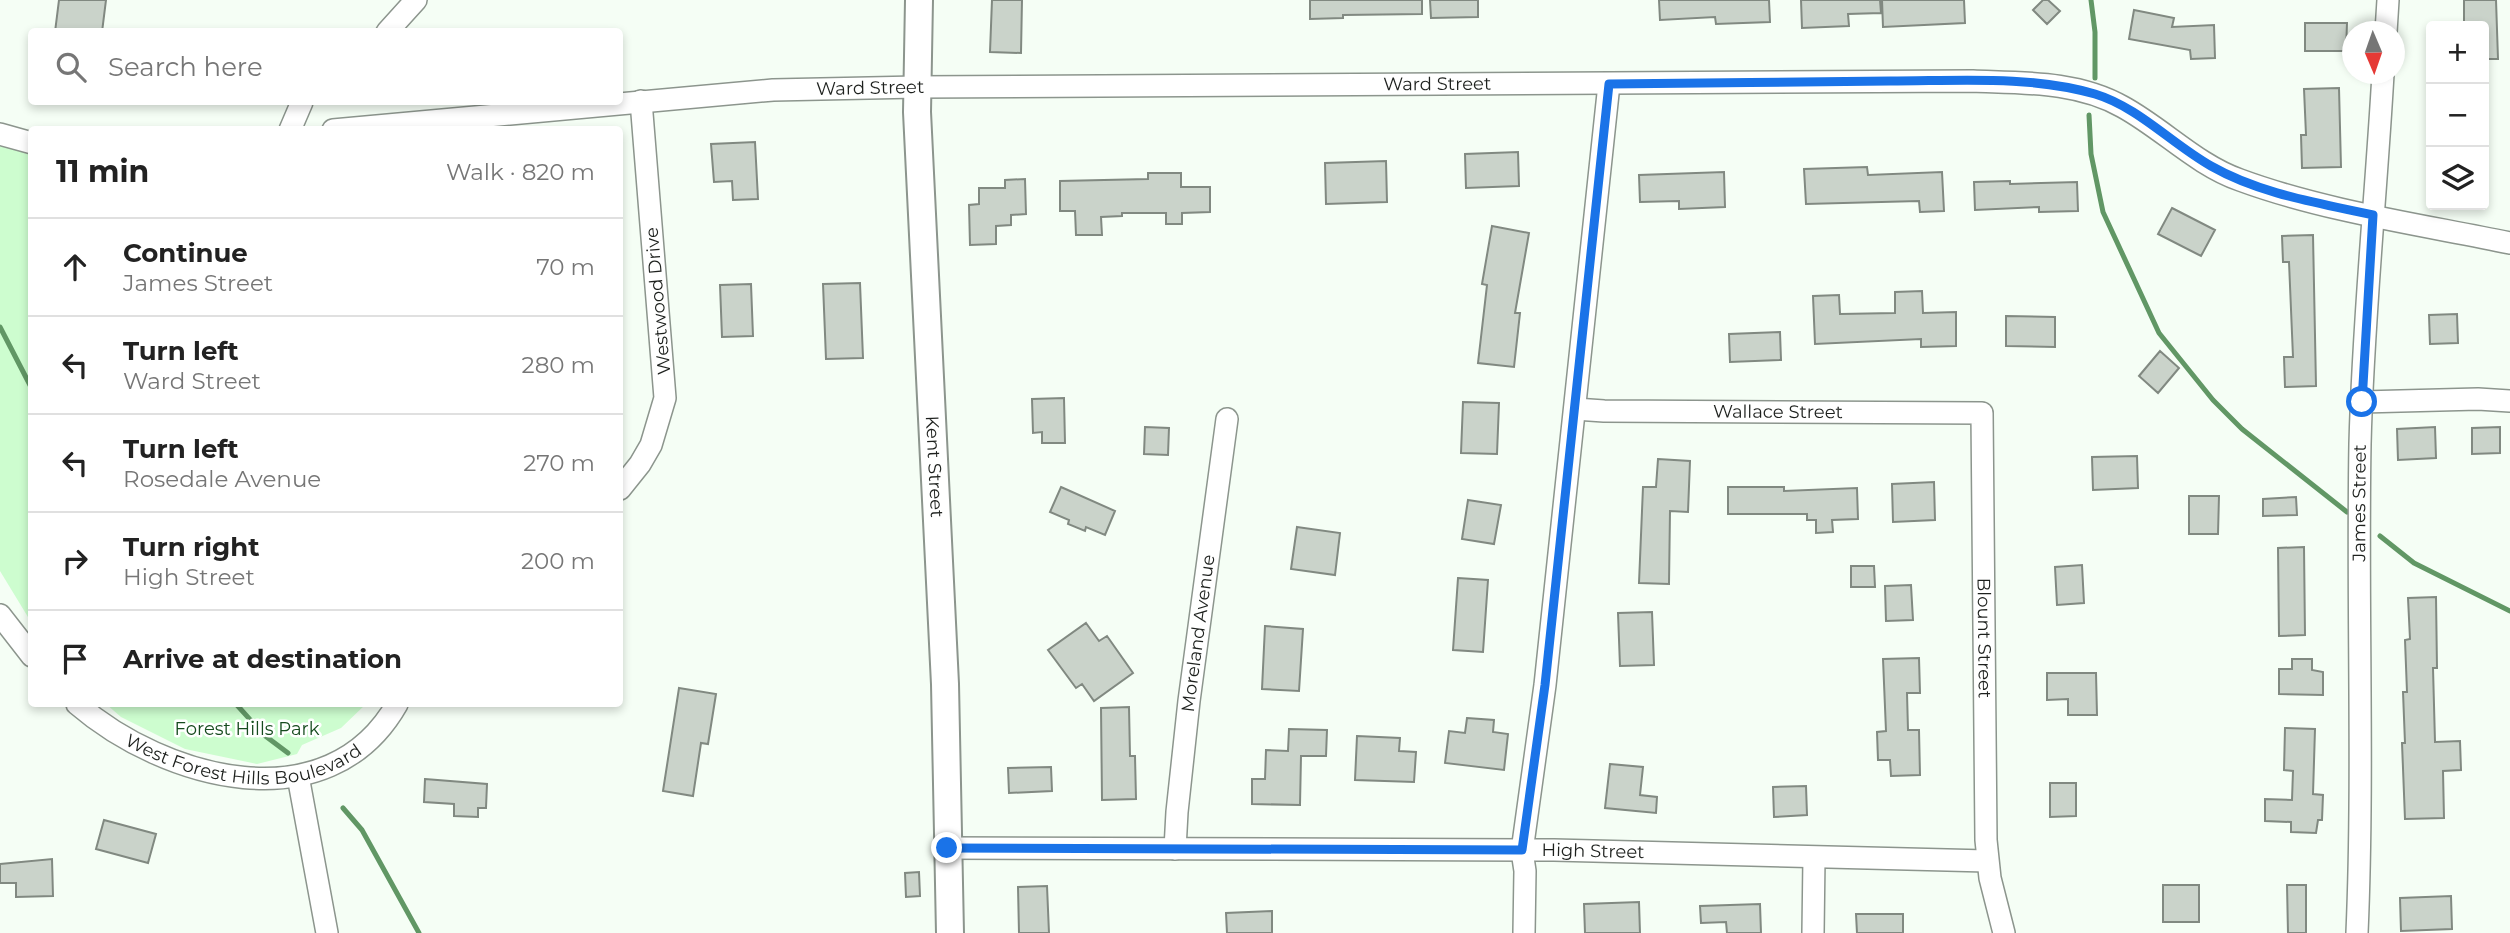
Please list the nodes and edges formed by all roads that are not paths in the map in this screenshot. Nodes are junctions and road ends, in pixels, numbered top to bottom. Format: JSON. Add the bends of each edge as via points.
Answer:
{"nodes":[{"id":1,"x":416,"y":0,"type":"edge"},
{"id":2,"x":919,"y":0,"type":"edge"},
{"id":3,"x":2388,"y":0,"type":"edge"},
{"id":4,"x":2387,"y":21,"type":"edge"},
{"id":5,"x":391,"y":28,"type":"edge"},
{"id":6,"x":1609,"y":84,"type":"junction"},
{"id":7,"x":2383,"y":84,"type":"edge"},
{"id":8,"x":917,"y":87,"type":"junction"},
{"id":9,"x":641,"y":101,"type":"junction"},
{"id":10,"x":623,"y":103,"type":"edge"},
{"id":11,"x":301,"y":105,"type":"edge"},
{"id":12,"x":599,"y":105,"type":"edge"},
{"id":13,"x":292,"y":126,"type":"edge"},
{"id":14,"x":375,"y":126,"type":"edge"},
{"id":15,"x":0,"y":134,"type":"edge"},
{"id":16,"x":28,"y":142,"type":"edge"},
{"id":17,"x":2373,"y":215,"type":"junction"},
{"id":18,"x":2510,"y":243,"type":"edge"},
{"id":19,"x":2510,"y":401,"type":"edge"},
{"id":20,"x":2362,"y":402,"type":"junction"},
{"id":21,"x":1575,"y":409,"type":"junction"},
{"id":22,"x":1982,"y":414,"type":"joint"},
{"id":23,"x":1227,"y":419,"type":"dead end"},
{"id":24,"x":623,"y":485,"type":"edge"},
{"id":25,"x":0,"y":615,"type":"edge"},
{"id":26,"x":28,"y":651,"type":"edge"},
{"id":27,"x":81,"y":707,"type":"edge"},
{"id":28,"x":395,"y":707,"type":"edge"},
{"id":29,"x":298,"y":776,"type":"junction"},
{"id":30,"x":947,"y":848,"type":"junction"},
{"id":31,"x":1175,"y":849,"type":"junction"},
{"id":32,"x":1522,"y":850,"type":"junction"},
{"id":33,"x":1814,"y":858,"type":"junction"},
{"id":34,"x":1987,"y":861,"type":"junction"},
{"id":35,"x":327,"y":933,"type":"edge"},
{"id":36,"x":950,"y":933,"type":"edge"},
{"id":37,"x":1524,"y":933,"type":"edge"},
{"id":38,"x":1813,"y":933,"type":"edge"},
{"id":39,"x":2004,"y":933,"type":"edge"},
{"id":40,"x":2357,"y":933,"type":"edge"}],
"edges":[{"from":1,"to":5,"type":"street"},
{"from":2,"to":8,"type":"street","name":"Kent Street"},
{"from":3,"to":4,"type":"street"},
{"from":6,"to":8,"type":"street","name":"Ward Street"},
{"from":6,"to":17,"type":"street","name":"Ward Street","via":[[1973,81],[2074,89],[2123,107],[2238,180]]},
{"from":6,"to":21,"type":"street"},
{"from":7,"to":17,"type":"street","name":"James Street"},
{"from":8,"to":9,"type":"street","name":"Ward Street","via":[[773,90]]},
{"from":8,"to":30,"type":"street","name":"Kent Street","via":[[945,684]]},
{"from":9,"to":10,"type":"street","name":"Ward Street"},
{"from":9,"to":24,"type":"street","name":"Westwood Drive","via":[[664,397],[651,446]]},
{"from":11,"to":13,"type":"street"},
{"from":12,"to":14,"type":"street","name":"Ward Street"},
{"from":15,"to":16,"type":"street"},
{"from":17,"to":18,"type":"street","name":"Ward Street"},
{"from":17,"to":20,"type":"street","name":"James Street"},
{"from":19,"to":20,"type":"street"},
{"from":20,"to":40,"type":"street","name":"James Street"},
{"from":21,"to":22,"type":"street","name":"Wallace Street"},
{"from":21,"to":32,"type":"street"},
{"from":22,"to":34,"type":"street","name":"Blount Street"},
{"from":23,"to":31,"type":"street","name":"Moreland Avenue","via":[[1189,701]]},
{"from":25,"to":26,"type":"street"},
{"from":27,"to":29,"type":"street","name":"West Forest Hills Boulevard","via":[[120,736],[183,764],[226,776]]},
{"from":28,"to":29,"type":"street","name":"West Forest Hills Boulevard","via":[[365,744],[333,764]]},
{"from":29,"to":35,"type":"street"},
{"from":30,"to":31,"type":"street","name":"High Street"},
{"from":30,"to":36,"type":"street","name":"Kent Street"},
{"from":31,"to":32,"type":"street","name":"High Street"},
{"from":32,"to":33,"type":"street","name":"High Street"},
{"from":32,"to":37,"type":"street"},
{"from":33,"to":34,"type":"street","name":"High Street"},
{"from":33,"to":38,"type":"street"},
{"from":34,"to":39,"type":"street","name":"Blount Street"}]}
